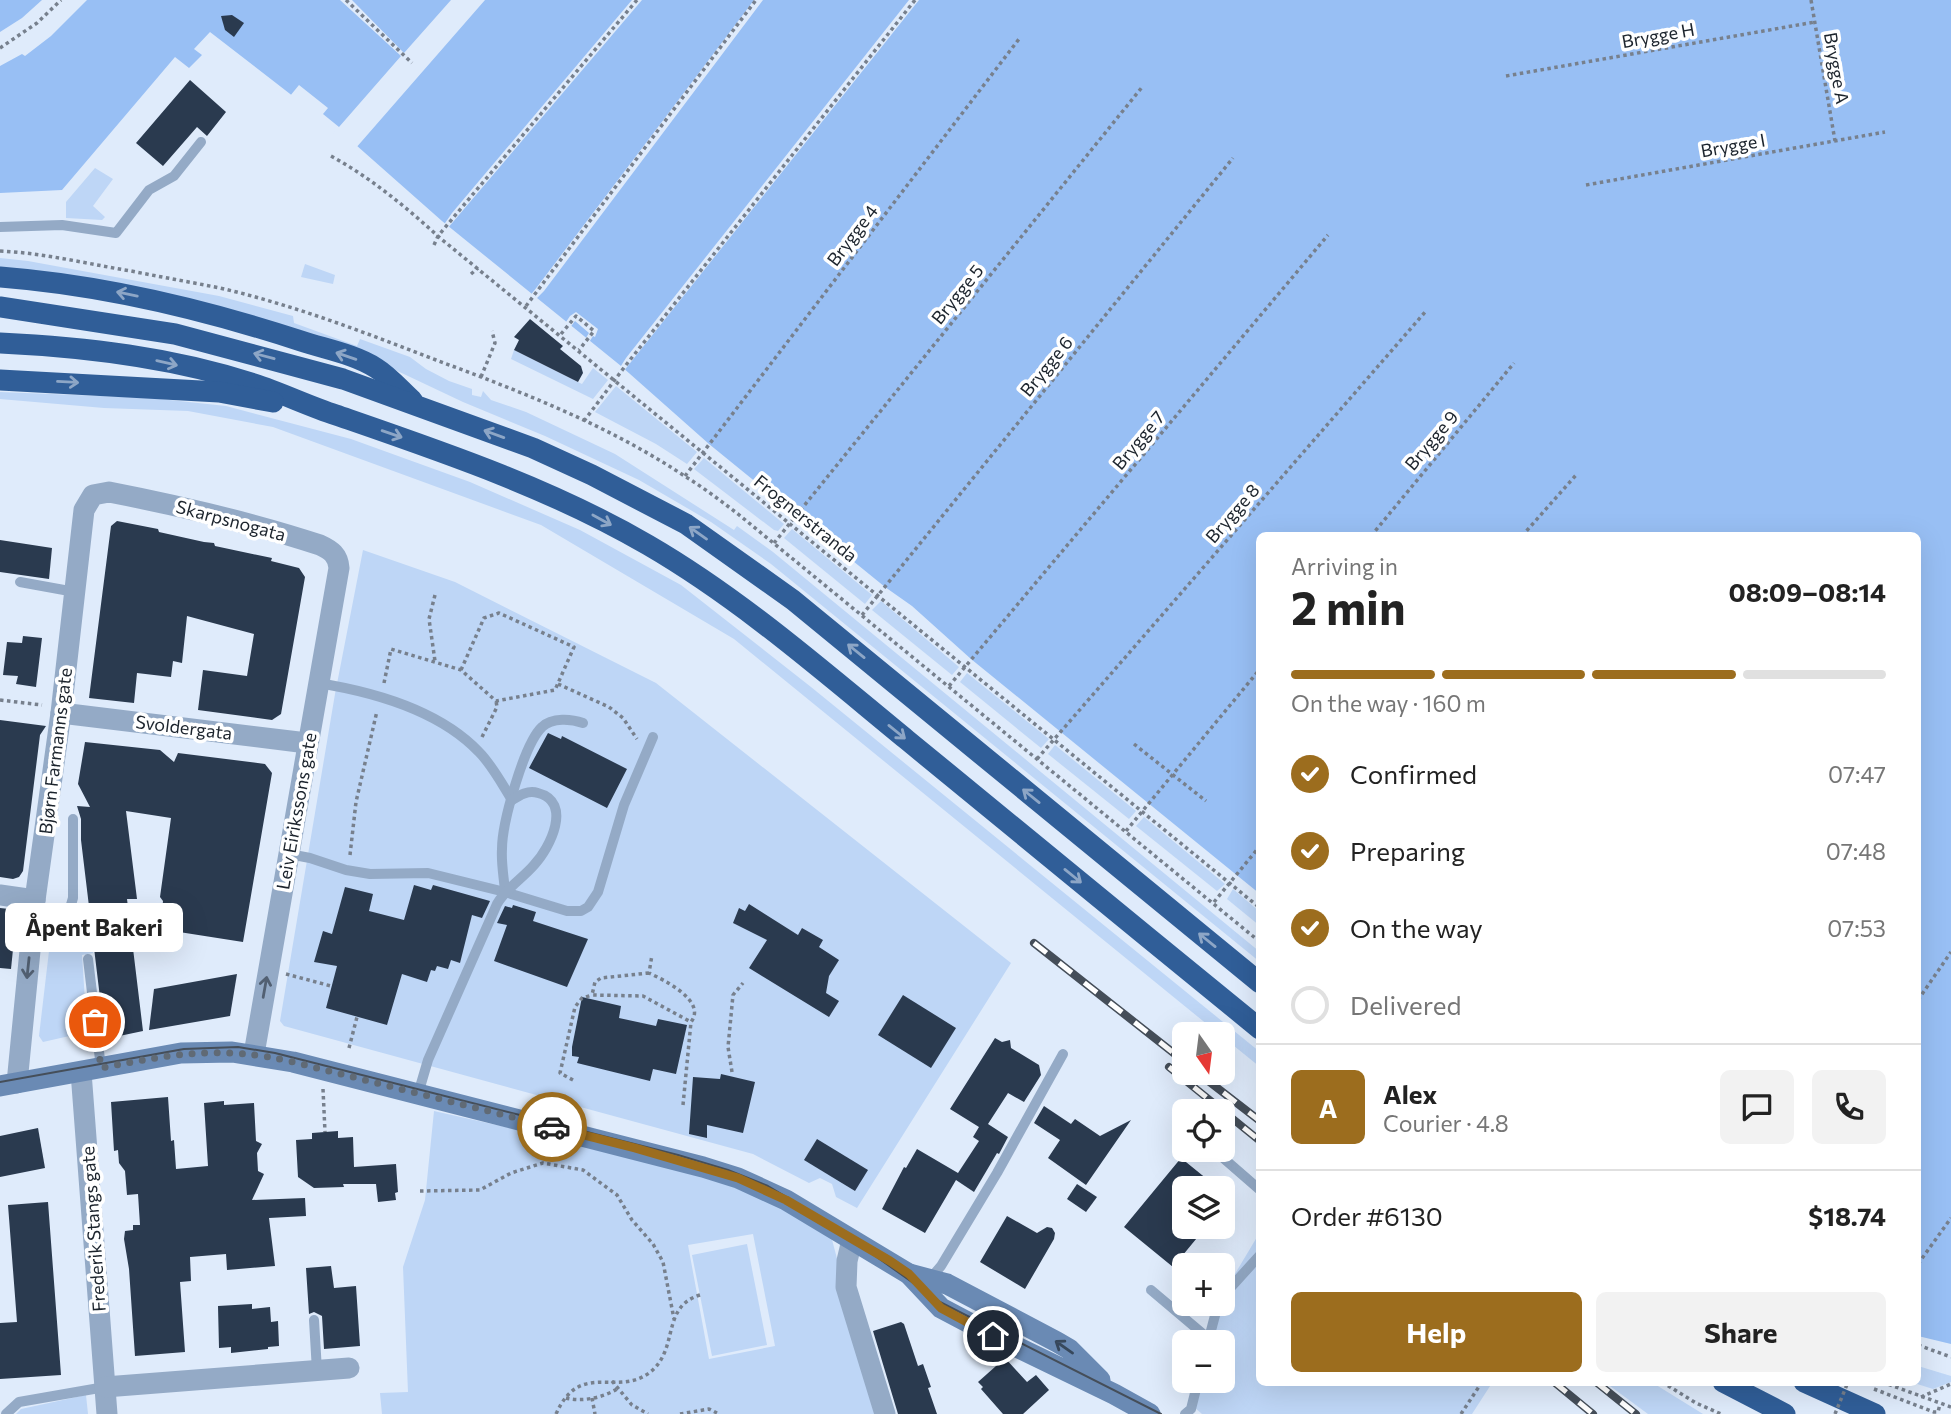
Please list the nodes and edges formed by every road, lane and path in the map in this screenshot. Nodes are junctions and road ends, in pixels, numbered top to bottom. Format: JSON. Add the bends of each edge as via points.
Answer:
{"nodes":[{"id":1,"x":61,"y":0,"type":"edge"},
{"id":2,"x":346,"y":0,"type":"edge"},
{"id":3,"x":637,"y":0,"type":"edge"},
{"id":4,"x":757,"y":0,"type":"edge"},
{"id":5,"x":915,"y":0,"type":"edge"},
{"id":6,"x":1811,"y":0,"type":"edge"},
{"id":7,"x":1815,"y":22,"type":"junction"},
{"id":8,"x":1019,"y":39,"type":"dead end"},
{"id":9,"x":0,"y":48,"type":"edge"},
{"id":10,"x":412,"y":63,"type":"dead end"},
{"id":11,"x":1506,"y":76,"type":"dead end"},
{"id":12,"x":1143,"y":86,"type":"dead end"},
{"id":13,"x":1885,"y":132,"type":"dead end"},
{"id":14,"x":1835,"y":141,"type":"junction"},
{"id":15,"x":201,"y":142,"type":"dead end"},
{"id":16,"x":331,"y":156,"type":"dead end"},
{"id":17,"x":1233,"y":158,"type":"dead end"},
{"id":18,"x":1586,"y":185,"type":"dead end"},
{"id":19,"x":0,"y":227,"type":"edge"},
{"id":20,"x":438,"y":236,"type":"junction"},
{"id":21,"x":1328,"y":236,"type":"dead end"},
{"id":22,"x":434,"y":245,"type":"dead end"},
{"id":23,"x":0,"y":251,"type":"edge"},
{"id":24,"x":27,"y":252,"type":"dead end"},
{"id":25,"x":478,"y":268,"type":"junction"},
{"id":26,"x":471,"y":274,"type":"dead end"},
{"id":27,"x":0,"y":277,"type":"edge"},
{"id":28,"x":518,"y":300,"type":"junction"},
{"id":29,"x":514,"y":304,"type":"dead end"},
{"id":30,"x":526,"y":306,"type":"junction"},
{"id":31,"x":0,"y":307,"type":"edge"},
{"id":32,"x":1426,"y":311,"type":"dead end"},
{"id":33,"x":492,"y":331,"type":"dead end"},
{"id":34,"x":561,"y":335,"type":"junction"},
{"id":35,"x":0,"y":343,"type":"edge"},
{"id":36,"x":579,"y":350,"type":"junction"},
{"id":37,"x":1514,"y":363,"type":"dead end"},
{"id":38,"x":481,"y":377,"type":"dead end"},
{"id":39,"x":615,"y":379,"type":"junction"},
{"id":40,"x":0,"y":380,"type":"edge"},
{"id":41,"x":421,"y":408,"type":"junction"},
{"id":42,"x":327,"y":412,"type":"junction"},
{"id":43,"x":584,"y":421,"type":"dead end"},
{"id":44,"x":705,"y":450,"type":"junction"},
{"id":45,"x":1577,"y":474,"type":"dead end"},
{"id":46,"x":685,"y":476,"type":"dead end"},
{"id":47,"x":110,"y":492,"type":"joint"},
{"id":48,"x":792,"y":522,"type":"junction"},
{"id":49,"x":1374,"y":532,"type":"edge"},
{"id":50,"x":1526,"y":532,"type":"edge"},
{"id":51,"x":774,"y":543,"type":"dead end"},
{"id":52,"x":339,"y":568,"type":"joint"},
{"id":53,"x":20,"y":582,"type":"dead end"},
{"id":54,"x":75,"y":592,"type":"junction"},
{"id":55,"x":880,"y":594,"type":"junction"},
{"id":56,"x":435,"y":595,"type":"dead end"},
{"id":57,"x":862,"y":615,"type":"dead end"},
{"id":58,"x":435,"y":662,"type":"junction"},
{"id":59,"x":967,"y":665,"type":"junction"},
{"id":60,"x":461,"y":670,"type":"junction"},
{"id":61,"x":1256,"y":674,"type":"edge"},
{"id":62,"x":318,"y":683,"type":"junction"},
{"id":63,"x":558,"y":684,"type":"junction"},
{"id":64,"x":949,"y":686,"type":"dead end"},
{"id":65,"x":381,"y":698,"type":"junction"},
{"id":66,"x":0,"y":700,"type":"edge"},
{"id":67,"x":496,"y":701,"type":"junction"},
{"id":68,"x":54,"y":710,"type":"junction"},
{"id":69,"x":583,"y":723,"type":"dead end"},
{"id":70,"x":1054,"y":740,"type":"junction"},
{"id":71,"x":652,"y":741,"type":"joint"},
{"id":72,"x":307,"y":743,"type":"junction"},
{"id":73,"x":1134,"y":744,"type":"dead end"},
{"id":74,"x":475,"y":749,"type":"junction"},
{"id":75,"x":1037,"y":759,"type":"dead end"},
{"id":76,"x":1172,"y":775,"type":"junction"},
{"id":77,"x":512,"y":800,"type":"junction"},
{"id":78,"x":1206,"y":801,"type":"dead end"},
{"id":79,"x":1142,"y":812,"type":"junction"},
{"id":80,"x":73,"y":818,"type":"dead end"},
{"id":81,"x":1126,"y":831,"type":"dead end"},
{"id":82,"x":351,"y":847,"type":"dead end"},
{"id":83,"x":1256,"y":851,"type":"edge"},
{"id":84,"x":289,"y":854,"type":"junction"},
{"id":85,"x":1230,"y":883,"type":"junction"},
{"id":86,"x":505,"y":892,"type":"junction"},
{"id":87,"x":0,"y":895,"type":"edge"},
{"id":88,"x":1214,"y":902,"type":"dead end"},
{"id":89,"x":34,"y":905,"type":"junction"},
{"id":90,"x":1256,"y":905,"type":"edge"},
{"id":91,"x":1951,"y":953,"type":"edge"},
{"id":92,"x":652,"y":954,"type":"dead end"},
{"id":93,"x":88,"y":959,"type":"dead end"},
{"id":94,"x":284,"y":973,"type":"dead end"},
{"id":95,"x":649,"y":973,"type":"junction"},
{"id":96,"x":1256,"y":980,"type":"edge"},
{"id":97,"x":743,"y":984,"type":"dead end"},
{"id":98,"x":331,"y":986,"type":"dead end"},
{"id":99,"x":592,"y":995,"type":"junction"},
{"id":100,"x":1921,"y":996,"type":"edge"},
{"id":101,"x":357,"y":1017,"type":"dead end"},
{"id":102,"x":691,"y":1022,"type":"junction"},
{"id":103,"x":1256,"y":1026,"type":"edge"},
{"id":104,"x":349,"y":1048,"type":"dead end"},
{"id":105,"x":254,"y":1054,"type":"junction"},
{"id":106,"x":1063,"y":1054,"type":"dead end"},
{"id":107,"x":91,"y":1070,"type":"junction"},
{"id":108,"x":732,"y":1072,"type":"dead end"},
{"id":109,"x":573,"y":1080,"type":"dead end"},
{"id":110,"x":323,"y":1084,"type":"dead end"},
{"id":111,"x":8,"y":1085,"type":"edge"},
{"id":112,"x":418,"y":1094,"type":"junction"},
{"id":113,"x":683,"y":1105,"type":"dead end"},
{"id":114,"x":325,"y":1132,"type":"dead end"},
{"id":115,"x":1228,"y":1162,"type":"edge"},
{"id":116,"x":1256,"y":1187,"type":"edge"},
{"id":117,"x":420,"y":1191,"type":"dead end"},
{"id":118,"x":1951,"y":1218,"type":"edge"},
{"id":119,"x":852,"y":1240,"type":"junction"},
{"id":120,"x":1256,"y":1259,"type":"edge"},
{"id":121,"x":1921,"y":1260,"type":"edge"},
{"id":122,"x":1235,"y":1283,"type":"edge"},
{"id":123,"x":927,"y":1285,"type":"junction"},
{"id":124,"x":1151,"y":1290,"type":"dead end"},
{"id":125,"x":700,"y":1295,"type":"dead end"},
{"id":126,"x":674,"y":1319,"type":"junction"},
{"id":127,"x":314,"y":1320,"type":"dead end"},
{"id":128,"x":1196,"y":1330,"type":"edge"},
{"id":129,"x":1921,"y":1346,"type":"edge"},
{"id":130,"x":1951,"y":1357,"type":"edge"},
{"id":131,"x":349,"y":1368,"type":"dead end"},
{"id":132,"x":317,"y":1371,"type":"junction"},
{"id":133,"x":612,"y":1381,"type":"junction"},
{"id":134,"x":1951,"y":1384,"type":"edge"},
{"id":135,"x":1479,"y":1386,"type":"edge"},
{"id":136,"x":1668,"y":1386,"type":"edge"},
{"id":137,"x":1731,"y":1386,"type":"edge"},
{"id":138,"x":1813,"y":1386,"type":"edge"},
{"id":139,"x":1846,"y":1386,"type":"edge"},
{"id":140,"x":1892,"y":1386,"type":"edge"},
{"id":141,"x":105,"y":1387,"type":"junction"},
{"id":142,"x":1870,"y":1387,"type":"dead end"},
{"id":143,"x":617,"y":1390,"type":"junction"},
{"id":144,"x":1195,"y":1393,"type":"edge"},
{"id":145,"x":1921,"y":1397,"type":"junction"},
{"id":146,"x":566,"y":1398,"type":"junction"},
{"id":147,"x":592,"y":1398,"type":"junction"},
{"id":148,"x":1940,"y":1404,"type":"junction"},
{"id":149,"x":1951,"y":1407,"type":"edge"},
{"id":150,"x":717,"y":1413,"type":"edge"},
{"id":151,"x":6,"y":1414,"type":"edge"},
{"id":152,"x":107,"y":1414,"type":"edge"},
{"id":153,"x":556,"y":1414,"type":"edge"},
{"id":154,"x":595,"y":1414,"type":"edge"},
{"id":155,"x":648,"y":1414,"type":"edge"},
{"id":156,"x":680,"y":1414,"type":"edge"},
{"id":157,"x":885,"y":1414,"type":"edge"},
{"id":158,"x":1150,"y":1414,"type":"edge"},
{"id":159,"x":1185,"y":1414,"type":"edge"},
{"id":160,"x":1461,"y":1414,"type":"edge"},
{"id":161,"x":1721,"y":1414,"type":"edge"},
{"id":162,"x":1785,"y":1414,"type":"edge"},
{"id":163,"x":1835,"y":1414,"type":"edge"},
{"id":164,"x":1875,"y":1414,"type":"edge"}],
"edges":[{"from":1,"to":9,"type":"path"},
{"from":2,"to":10,"type":"path"},
{"from":3,"to":20,"type":"path"},
{"from":4,"to":30,"type":"path"},
{"from":5,"to":39,"type":"path"},
{"from":6,"to":7,"type":"path","name":"Brygge A"},
{"from":7,"to":11,"type":"path","name":"Brygge H"},
{"from":7,"to":14,"type":"path","name":"Brygge A"},
{"from":8,"to":44,"type":"path","name":"Brygge 4"},
{"from":12,"to":48,"type":"path","name":"Brygge 5"},
{"from":13,"to":14,"type":"path","name":"Brygge I"},
{"from":14,"to":18,"type":"path","name":"Brygge I"},
{"from":15,"to":19,"type":"lane","via":[[174,176],[149,190],[116,233],[62,225]]},
{"from":16,"to":20,"type":"path","name":"Frognerstranda","via":[[402,204]]},
{"from":17,"to":55,"type":"path","name":"Brygge 6"},
{"from":20,"to":22,"type":"path"},
{"from":20,"to":25,"type":"path","name":"Frognerstranda"},
{"from":21,"to":59,"type":"path","name":"Brygge 7"},
{"from":23,"to":24,"type":"path"},
{"from":25,"to":26,"type":"path"},
{"from":25,"to":28,"type":"path","name":"Frognerstranda"},
{"from":41,"to":27,"type":"highway","one_way":true,"via":[[376,368],[273,332],[117,292]]},
{"from":28,"to":29,"type":"path"},
{"from":28,"to":30,"type":"path","name":"Frognerstranda"},
{"from":30,"to":34,"type":"path","name":"Frognerstranda"},
{"from":41,"to":31,"type":"highway","one_way":true,"via":[[343,379],[175,334]]},
{"from":32,"to":70,"type":"path","name":"Brygge 8"},
{"from":33,"to":38,"type":"path","via":[[495,343]]},
{"from":34,"to":36,"type":"path","name":"Frognerstranda"},
{"from":34,"to":36,"type":"path","via":[[576,316],[594,331]]},
{"from":35,"to":42,"type":"highway","one_way":true,"via":[[76,346],[162,361],[252,383]]},
{"from":36,"to":39,"type":"path","name":"Frognerstranda"},
{"from":37,"to":49,"type":"path","name":"Brygge 9"},
{"from":39,"to":43,"type":"path"},
{"from":39,"to":44,"type":"path","name":"Frognerstranda"},
{"from":40,"to":42,"type":"highway","one_way":true,"via":[[219,392]]},
{"from":96,"to":41,"type":"highway","one_way":true,"via":[[793,600],[686,524],[533,448]]},
{"from":42,"to":103,"type":"highway","one_way":true,"via":[[445,452],[579,507],[702,580],[806,658]]},
{"from":44,"to":46,"type":"path","name":"Brygge 4"},
{"from":44,"to":48,"type":"path","name":"Frognerstranda"},
{"from":45,"to":50,"type":"path"},
{"from":47,"to":52,"type":"street","name":"Skarpsnogata","via":[[258,525],[320,545],[335,555]]},
{"from":47,"to":54,"type":"street","name":"Bjørn Farmanns gate","via":[[93,495],[84,510]]},
{"from":48,"to":51,"type":"path","name":"Brygge 5"},
{"from":48,"to":55,"type":"path","name":"Frognerstranda"},
{"from":52,"to":62,"type":"street","name":"Leiv Eirikssons gate"},
{"from":53,"to":54,"type":"lane"},
{"from":54,"to":68,"type":"street","name":"Bjørn Farmanns gate"},
{"from":55,"to":57,"type":"path","name":"Brygge 6"},
{"from":55,"to":59,"type":"path","name":"Frognerstranda"},
{"from":56,"to":58,"type":"path","via":[[429,619]]},
{"from":58,"to":60,"type":"path"},
{"from":58,"to":65,"type":"path","via":[[391,649]]},
{"from":59,"to":64,"type":"path","name":"Brygge 7"},
{"from":59,"to":70,"type":"path","name":"Frognerstranda"},
{"from":60,"to":63,"type":"path","via":[[484,618],[499,613],[573,648]]},
{"from":60,"to":67,"type":"path"},
{"from":61,"to":76,"type":"path"},
{"from":62,"to":65,"type":"lane"},
{"from":62,"to":72,"type":"street","name":"Leiv Eirikssons gate"},
{"from":63,"to":67,"type":"path","via":[[555,690]]},
{"from":63,"to":71,"type":"path","via":[[609,707],[633,736]]},
{"from":65,"to":74,"type":"lane","via":[[442,723]]},
{"from":65,"to":82,"type":"path","via":[[356,802]]},
{"from":66,"to":68,"type":"path"},
{"from":67,"to":74,"type":"path","via":[[498,707]]},
{"from":68,"to":72,"type":"street","name":"Svoldergata"},
{"from":68,"to":89,"type":"street","name":"Bjørn Farmanns gate"},
{"from":69,"to":77,"type":"lane","via":[[556,721],[543,726],[530,743]]},
{"from":70,"to":75,"type":"path","name":"Brygge 8"},
{"from":70,"to":79,"type":"path","name":"Frognerstranda"},
{"from":71,"to":86,"type":"lane","via":[[624,805],[598,892],[588,907],[567,911]]},
{"from":72,"to":84,"type":"street","name":"Leiv Eirikssons gate"},
{"from":73,"to":76,"type":"path"},
{"from":74,"to":77,"type":"lane"},
{"from":76,"to":78,"type":"path"},
{"from":76,"to":79,"type":"path"},
{"from":77,"to":86,"type":"lane","via":[[502,846]]},
{"from":77,"to":86,"type":"lane","via":[[524,793],[537,793],[553,801],[558,813],[535,865]]},
{"from":79,"to":81,"type":"path"},
{"from":79,"to":85,"type":"path","name":"Frognerstranda"},
{"from":80,"to":89,"type":"lane","name":"Bjørn Farmanns gate","via":[[70,908],[64,912]]},
{"from":83,"to":85,"type":"path"},
{"from":84,"to":86,"type":"lane","via":[[346,870],[428,873]]},
{"from":105,"to":84,"type":"street","name":"Leiv Eirikssons gate","one_way":true},
{"from":85,"to":88,"type":"path"},
{"from":85,"to":90,"type":"path","name":"Frognerstranda"},
{"from":86,"to":112,"type":"lane","via":[[425,1068]]},
{"from":87,"to":89,"type":"street"},
{"from":89,"to":111,"type":"street","name":"Bjørn Farmanns gate","one_way":true},
{"from":91,"to":100,"type":"path"},
{"from":92,"to":95,"type":"path"},
{"from":93,"to":107,"type":"lane"},
{"from":94,"to":98,"type":"path"},
{"from":95,"to":99,"type":"path","via":[[601,978]]},
{"from":95,"to":102,"type":"path","via":[[690,1001],[695,1011]]},
{"from":97,"to":108,"type":"path","via":[[733,995],[728,1047]]},
{"from":99,"to":102,"type":"path","via":[[643,996]]},
{"from":99,"to":109,"type":"path","via":[[575,1007],[563,1059],[560,1073]]},
{"from":101,"to":104,"type":"path"},
{"from":102,"to":113,"type":"path"},
{"from":105,"to":107,"type":"street","via":[[181,1053]]},
{"from":105,"to":112,"type":"street"},
{"from":106,"to":123,"type":"lane","via":[[998,1173]]},
{"from":107,"to":111,"type":"street"},
{"from":107,"to":141,"type":"street","name":"Frederik Stangs gate"},
{"from":110,"to":114,"type":"path"},
{"from":112,"to":119,"type":"street","via":[[738,1178],[786,1200]]},
{"from":115,"to":116,"type":"lane"},
{"from":117,"to":126,"type":"path","via":[[480,1190],[543,1163],[583,1170],[617,1195],[653,1244],[663,1262]]},
{"from":118,"to":121,"type":"path"},
{"from":119,"to":123,"type":"street"},
{"from":119,"to":157,"type":"street","via":[[846,1287]]},
{"from":120,"to":122,"type":"lane"},
{"from":123,"to":158,"type":"street","via":[[947,1284],[1057,1342],[1114,1394]]},
{"from":124,"to":128,"type":"lane"},
{"from":125,"to":126,"type":"path","via":[[684,1303]]},
{"from":126,"to":133,"type":"path","via":[[667,1350],[655,1368],[643,1376]]},
{"from":127,"to":132,"type":"lane"},
{"from":129,"to":130,"type":"path"},
{"from":131,"to":132,"type":"street"},
{"from":132,"to":141,"type":"street"},
{"from":133,"to":143,"type":"path"},
{"from":133,"to":146,"type":"path","via":[[590,1382],[573,1389]]},
{"from":134,"to":145,"type":"path"},
{"from":135,"to":160,"type":"path"},
{"from":136,"to":161,"type":"path"},
{"from":137,"to":162,"type":"highway"},
{"from":138,"to":164,"type":"highway"},
{"from":139,"to":163,"type":"path","bridge":true},
{"from":140,"to":145,"type":"path"},
{"from":141,"to":151,"type":"lane","via":[[19,1402]]},
{"from":141,"to":152,"type":"street","name":"Frederik Stangs gate"},
{"from":142,"to":148,"type":"path","via":[[1934,1412]]},
{"from":143,"to":147,"type":"path"},
{"from":143,"to":155,"type":"path"},
{"from":144,"to":159,"type":"lane"},
{"from":145,"to":148,"type":"path"},
{"from":146,"to":147,"type":"path"},
{"from":146,"to":153,"type":"path"},
{"from":147,"to":154,"type":"path"},
{"from":148,"to":149,"type":"path"},
{"from":150,"to":156,"type":"path","via":[[709,1409]]}]}
